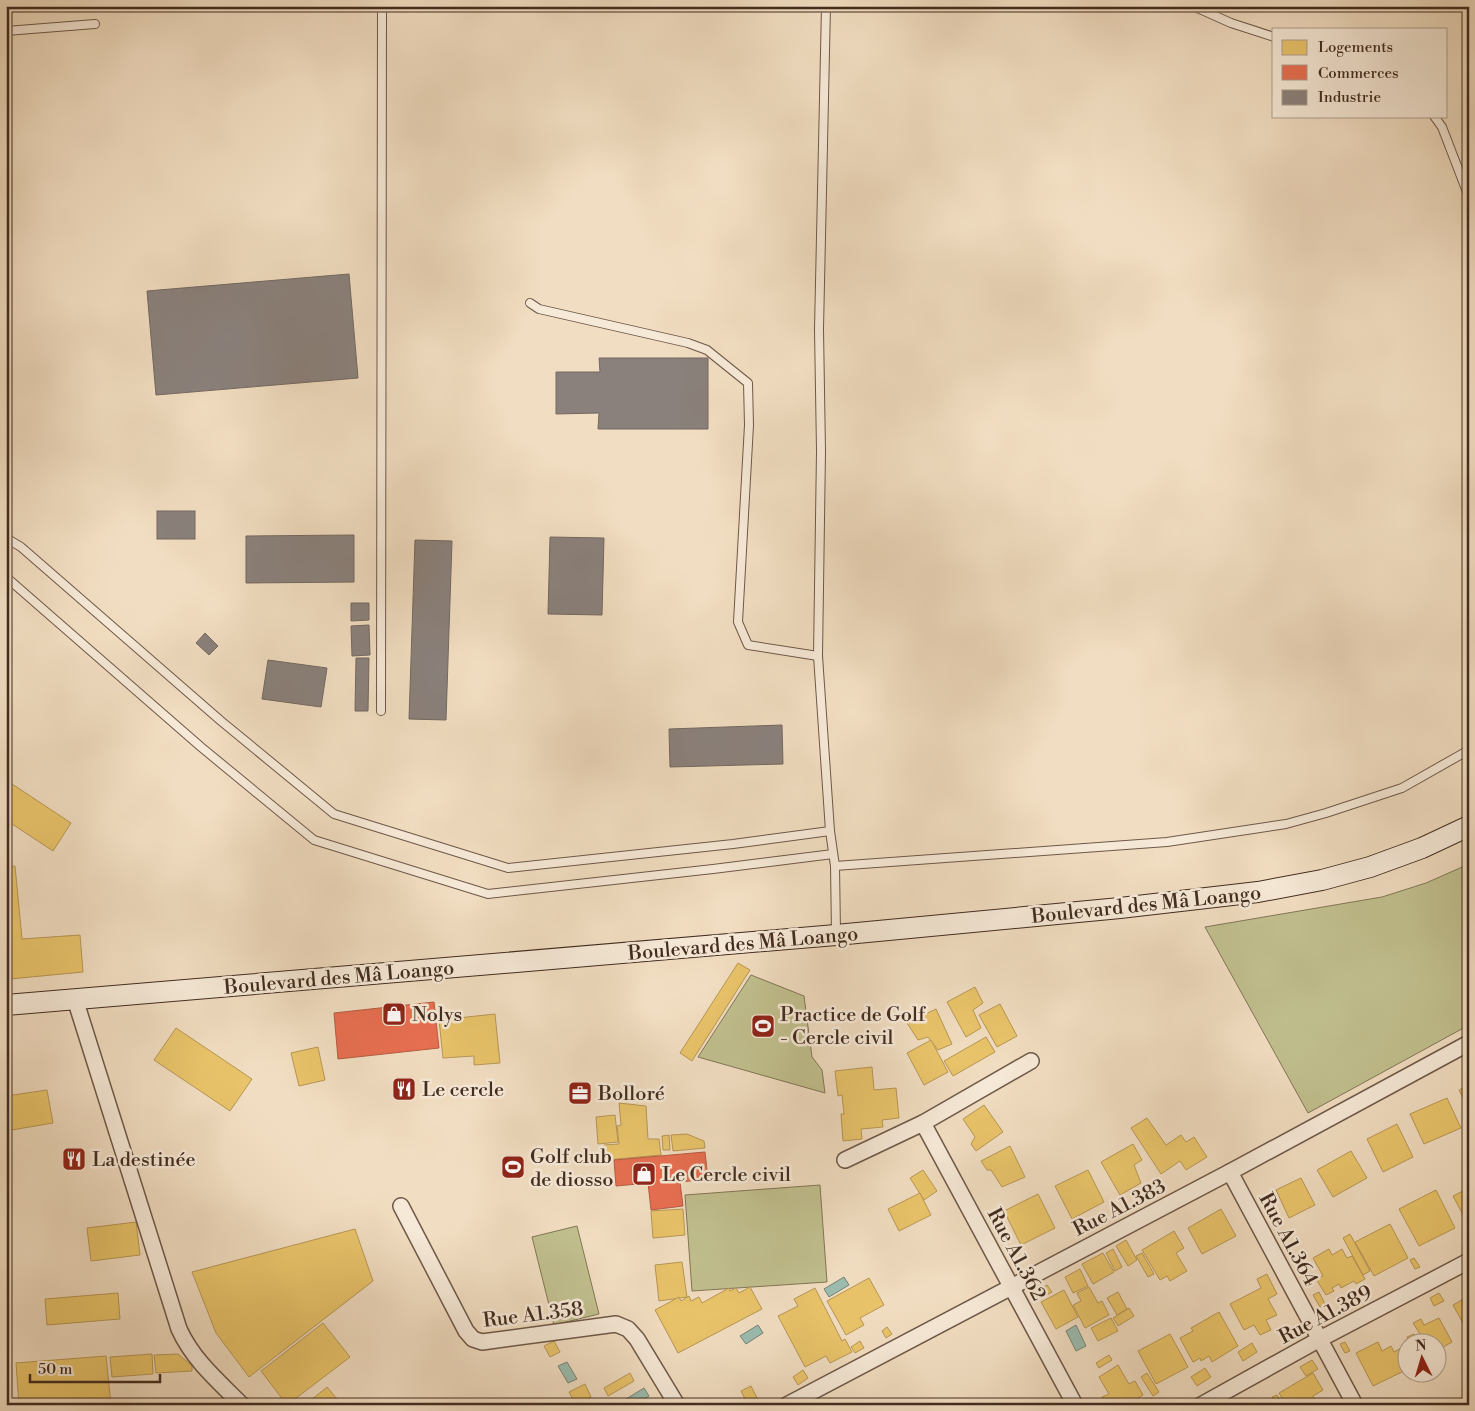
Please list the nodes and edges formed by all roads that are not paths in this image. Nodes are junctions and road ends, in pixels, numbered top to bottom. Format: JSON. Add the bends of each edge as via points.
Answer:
{"nodes":[{"id":1,"x":382,"y":6,"type":"edge"},
{"id":2,"x":826,"y":6,"type":"edge"},
{"id":3,"x":1193,"y":6,"type":"edge"},
{"id":4,"x":95,"y":24,"type":"dead end"},
{"id":5,"x":6,"y":31,"type":"edge"},
{"id":6,"x":1272,"y":36,"type":"edge"},
{"id":7,"x":1435,"y":118,"type":"edge"},
{"id":8,"x":1469,"y":197,"type":"edge"},
{"id":9,"x":530,"y":304,"type":"dead end"},
{"id":10,"x":6,"y":538,"type":"edge"},
{"id":11,"x":6,"y":578,"type":"edge"},
{"id":12,"x":818,"y":656,"type":"junction"},
{"id":13,"x":381,"y":711,"type":"dead end"},
{"id":14,"x":1469,"y":750,"type":"edge"},
{"id":15,"x":1469,"y":826,"type":"edge"},
{"id":16,"x":830,"y":831,"type":"junction"},
{"id":17,"x":833,"y":854,"type":"junction"},
{"id":18,"x":835,"y":866,"type":"junction"},
{"id":19,"x":836,"y":935,"type":"junction"},
{"id":20,"x":75,"y":999,"type":"junction"},
{"id":21,"x":6,"y":1006,"type":"edge"},
{"id":22,"x":1469,"y":1043,"type":"edge"},
{"id":23,"x":1031,"y":1061,"type":"dead end"},
{"id":24,"x":923,"y":1123,"type":"junction"},
{"id":25,"x":845,"y":1160,"type":"dead end"},
{"id":26,"x":1230,"y":1172,"type":"junction"},
{"id":27,"x":401,"y":1206,"type":"dead end"},
{"id":28,"x":1469,"y":1261,"type":"edge"},
{"id":29,"x":1012,"y":1286,"type":"junction"},
{"id":30,"x":1320,"y":1339,"type":"junction"},
{"id":31,"x":242,"y":1405,"type":"edge"},
{"id":32,"x":678,"y":1405,"type":"edge"},
{"id":33,"x":788,"y":1405,"type":"edge"},
{"id":34,"x":1075,"y":1405,"type":"edge"},
{"id":35,"x":1201,"y":1405,"type":"edge"},
{"id":36,"x":1355,"y":1405,"type":"edge"}],
"edges":[{"from":1,"to":13,"type":"lane"},
{"from":2,"to":12,"type":"lane","via":[[819,329]]},
{"from":3,"to":6,"type":"lane"},
{"from":4,"to":5,"type":"lane"},
{"from":7,"to":8,"type":"lane"},
{"from":9,"to":12,"type":"lane","via":[[688,343],[706,350],[748,383],[750,425],[738,622],[748,645]]},
{"from":10,"to":16,"type":"lane","via":[[21,547],[214,715],[334,814],[508,868]]},
{"from":11,"to":17,"type":"lane","via":[[314,840],[488,894]]},
{"from":12,"to":16,"type":"lane"},
{"from":14,"to":18,"type":"lane","via":[[1402,788],[1286,824],[1167,842]]},
{"from":15,"to":19,"type":"street","name":"Boulevard des Mâ Loango","via":[[1370,867],[1258,892]]},
{"from":16,"to":17,"type":"lane"},
{"from":17,"to":18,"type":"lane"},
{"from":18,"to":19,"type":"lane"},
{"from":19,"to":20,"type":"street","name":"Boulevard des Mâ Loango"},
{"from":20,"to":21,"type":"street","name":"Boulevard des Mâ Loango"},
{"from":20,"to":31,"type":"street","via":[[179,1329],[198,1361]]},
{"from":22,"to":26,"type":"street","name":"Rue A1.383"},
{"from":23,"to":24,"type":"street"},
{"from":24,"to":25,"type":"street"},
{"from":24,"to":29,"type":"street","name":"Rue A1.362"},
{"from":26,"to":29,"type":"street","name":"Rue A1.383"},
{"from":26,"to":30,"type":"street","name":"Rue A1.364"},
{"from":27,"to":32,"type":"street","name":"Rue A1.358","via":[[473,1339],[482,1342],[616,1324],[628,1329],[637,1339]]},
{"from":28,"to":30,"type":"street","name":"Rue A1.389"},
{"from":29,"to":33,"type":"street","name":"Rue A1.383"},
{"from":29,"to":34,"type":"street","name":"Rue A1.362"},
{"from":30,"to":35,"type":"street","name":"Rue A1.389"},
{"from":30,"to":36,"type":"street","name":"Rue A1.364"}]}
